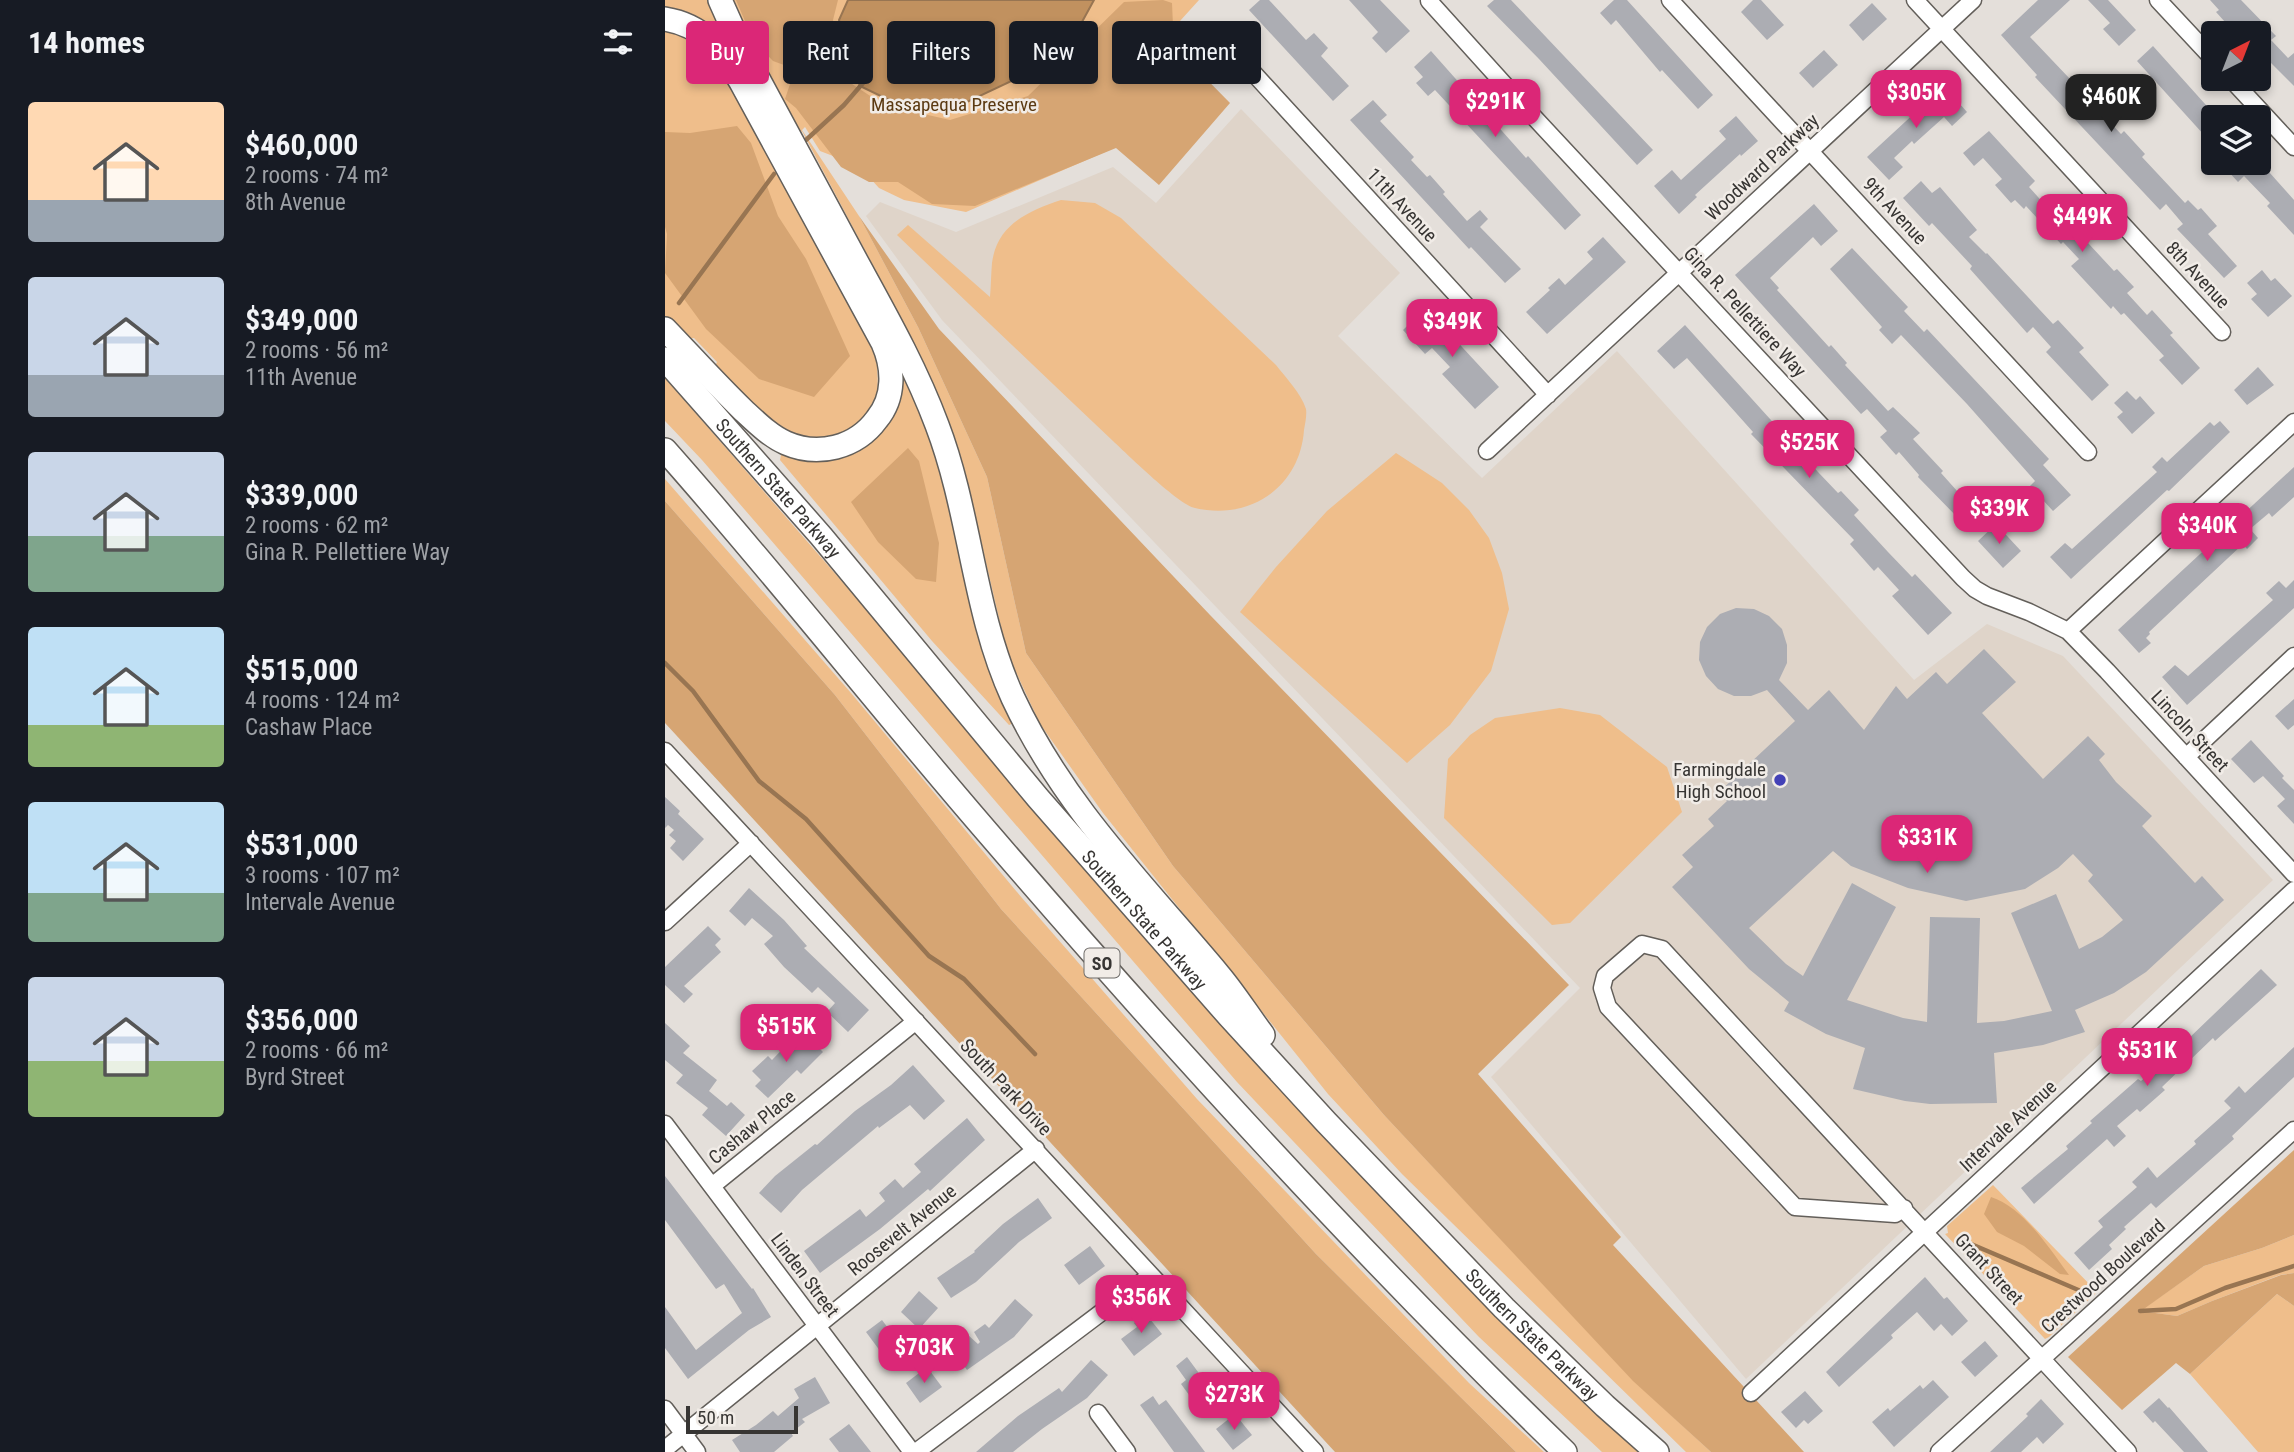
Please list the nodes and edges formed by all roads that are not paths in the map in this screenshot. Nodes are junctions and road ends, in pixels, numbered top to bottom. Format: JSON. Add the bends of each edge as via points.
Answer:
{"nodes":[{"id":1,"x":720,"y":0,"type":"edge"},
{"id":2,"x":1670,"y":0,"type":"edge"},
{"id":3,"x":1915,"y":0,"type":"edge"},
{"id":4,"x":1973,"y":0,"type":"edge"},
{"id":5,"x":2158,"y":0,"type":"edge"},
{"id":6,"x":1429,"y":1,"type":"edge"},
{"id":7,"x":665,"y":19,"type":"edge"},
{"id":8,"x":1942,"y":29,"type":"junction"},
{"id":9,"x":2201,"y":46,"type":"edge"},
{"id":10,"x":1261,"y":81,"type":"edge"},
{"id":11,"x":2242,"y":91,"type":"edge"},
{"id":12,"x":2294,"y":147,"type":"edge"},
{"id":13,"x":1810,"y":151,"type":"junction"},
{"id":14,"x":1679,"y":272,"type":"junction"},
{"id":15,"x":665,"y":329,"type":"edge"},
{"id":16,"x":2222,"y":332,"type":"dead end"},
{"id":17,"x":665,"y":359,"type":"edge"},
{"id":18,"x":1548,"y":394,"type":"junction"},
{"id":19,"x":2294,"y":422,"type":"edge"},
{"id":20,"x":665,"y":450,"type":"edge"},
{"id":21,"x":1487,"y":451,"type":"dead end"},
{"id":22,"x":2088,"y":452,"type":"dead end"},
{"id":23,"x":2050,"y":622,"type":"joint"},
{"id":24,"x":2068,"y":631,"type":"junction"},
{"id":25,"x":2294,"y":656,"type":"edge"},
{"id":26,"x":665,"y":751,"type":"edge"},
{"id":27,"x":2186,"y":757,"type":"junction"},
{"id":28,"x":751,"y":843,"type":"junction"},
{"id":29,"x":2294,"y":874,"type":"edge"},
{"id":30,"x":2294,"y":890,"type":"edge"},
{"id":31,"x":665,"y":922,"type":"edge"},
{"id":32,"x":916,"y":1021,"type":"junction"},
{"id":33,"x":1326,"y":1122,"type":"junction"},
{"id":34,"x":665,"y":1124,"type":"edge"},
{"id":35,"x":2294,"y":1130,"type":"edge"},
{"id":36,"x":1036,"y":1149,"type":"junction"},
{"id":37,"x":712,"y":1186,"type":"junction"},
{"id":38,"x":1904,"y":1208,"type":"junction"},
{"id":39,"x":1926,"y":1231,"type":"junction"},
{"id":40,"x":1151,"y":1275,"type":"junction"},
{"id":41,"x":817,"y":1326,"type":"junction"},
{"id":42,"x":2043,"y":1359,"type":"junction"},
{"id":43,"x":1751,"y":1393,"type":"dead end"},
{"id":44,"x":665,"y":1409,"type":"edge"},
{"id":45,"x":1098,"y":1413,"type":"dead end"},
{"id":46,"x":684,"y":1434,"type":"junction"},
{"id":47,"x":665,"y":1449,"type":"edge"},
{"id":48,"x":697,"y":1452,"type":"edge"},
{"id":49,"x":914,"y":1452,"type":"edge"},
{"id":50,"x":1128,"y":1452,"type":"edge"},
{"id":51,"x":1315,"y":1452,"type":"edge"},
{"id":52,"x":1565,"y":1452,"type":"edge"},
{"id":53,"x":1657,"y":1452,"type":"edge"},
{"id":54,"x":1939,"y":1452,"type":"edge"},
{"id":55,"x":2129,"y":1452,"type":"edge"}],
"edges":[{"from":1,"to":33,"type":"highway","via":[[924,392],[959,494],[989,635],[1013,698],[1064,788],[1089,822],[1221,978]]},
{"from":2,"to":13,"type":"street","name":"9th Avenue"},
{"from":3,"to":8,"type":"street","name":"8th Avenue"},
{"from":4,"to":8,"type":"street","name":"Woodward Parkway"},
{"from":5,"to":9,"type":"street"},
{"from":6,"to":14,"type":"street","name":"Gina R. Pellettiere Way"},
{"from":7,"to":15,"type":"highway","via":[[704,34],[741,82],[883,343],[891,368],[885,406],[871,427],[853,441],[832,449],[797,447],[750,416]]},
{"from":8,"to":13,"type":"street","name":"Woodward Parkway"},
{"from":8,"to":16,"type":"street","name":"8th Avenue"},
{"from":10,"to":18,"type":"street","name":"11th Avenue"},
{"from":11,"to":12,"type":"street"},
{"from":13,"to":14,"type":"street","name":"Woodward Parkway"},
{"from":13,"to":22,"type":"street","name":"9th Avenue"},
{"from":14,"to":18,"type":"street","name":"Woodward Parkway"},
{"from":14,"to":23,"type":"street","name":"Gina R. Pellettiere Way","via":[[1963,578],[1987,596]]},
{"from":17,"to":33,"type":"highway","name":"Southern State Parkway","via":[[821,536],[1047,808]]},
{"from":18,"to":21,"type":"street","name":"Woodward Parkway"},
{"from":19,"to":24,"type":"street"},
{"from":20,"to":52,"type":"highway","number":"SO","via":[[986,832],[1248,1127]]},
{"from":23,"to":24,"type":"street","name":"Lincoln Street"},
{"from":24,"to":27,"type":"street","name":"Lincoln Street"},
{"from":25,"to":27,"type":"street"},
{"from":26,"to":28,"type":"street","name":"South Park Drive"},
{"from":27,"to":29,"type":"street","name":"Lincoln Street"},
{"from":28,"to":31,"type":"street"},
{"from":28,"to":32,"type":"street","name":"South Park Drive"},
{"from":30,"to":39,"type":"street","name":"Intervale Avenue"},
{"from":32,"to":36,"type":"street","name":"South Park Drive"},
{"from":32,"to":37,"type":"street","name":"Cashaw Place"},
{"from":33,"to":53,"type":"highway","name":"Southern State Parkway","via":[[1504,1308]]},
{"from":34,"to":37,"type":"street","name":"Linden Street"},
{"from":35,"to":42,"type":"street","name":"Crestwood Boulevard"},
{"from":36,"to":40,"type":"street","name":"South Park Drive"},
{"from":36,"to":41,"type":"street","name":"Roosevelt Avenue"},
{"from":37,"to":41,"type":"street","name":"Linden Street"},
{"from":38,"to":38,"type":"street","name":"Grant Street","via":[[1662,949],[1642,944],[1605,976],[1602,988],[1608,1007],[1795,1207],[1895,1214]]},
{"from":38,"to":39,"type":"street","name":"Grant Street"},
{"from":39,"to":42,"type":"street","name":"Grant Street"},
{"from":39,"to":43,"type":"street","name":"Intervale Avenue"},
{"from":40,"to":49,"type":"street"},
{"from":40,"to":51,"type":"street","name":"South Park Drive"},
{"from":41,"to":46,"type":"street","name":"Roosevelt Avenue"},
{"from":41,"to":49,"type":"street","name":"Linden Street"},
{"from":42,"to":54,"type":"street","name":"Crestwood Boulevard"},
{"from":42,"to":55,"type":"street","name":"Grant Street"},
{"from":44,"to":46,"type":"street"},
{"from":45,"to":50,"type":"street"},
{"from":46,"to":47,"type":"street","name":"Roosevelt Avenue"},
{"from":46,"to":48,"type":"street"}]}
